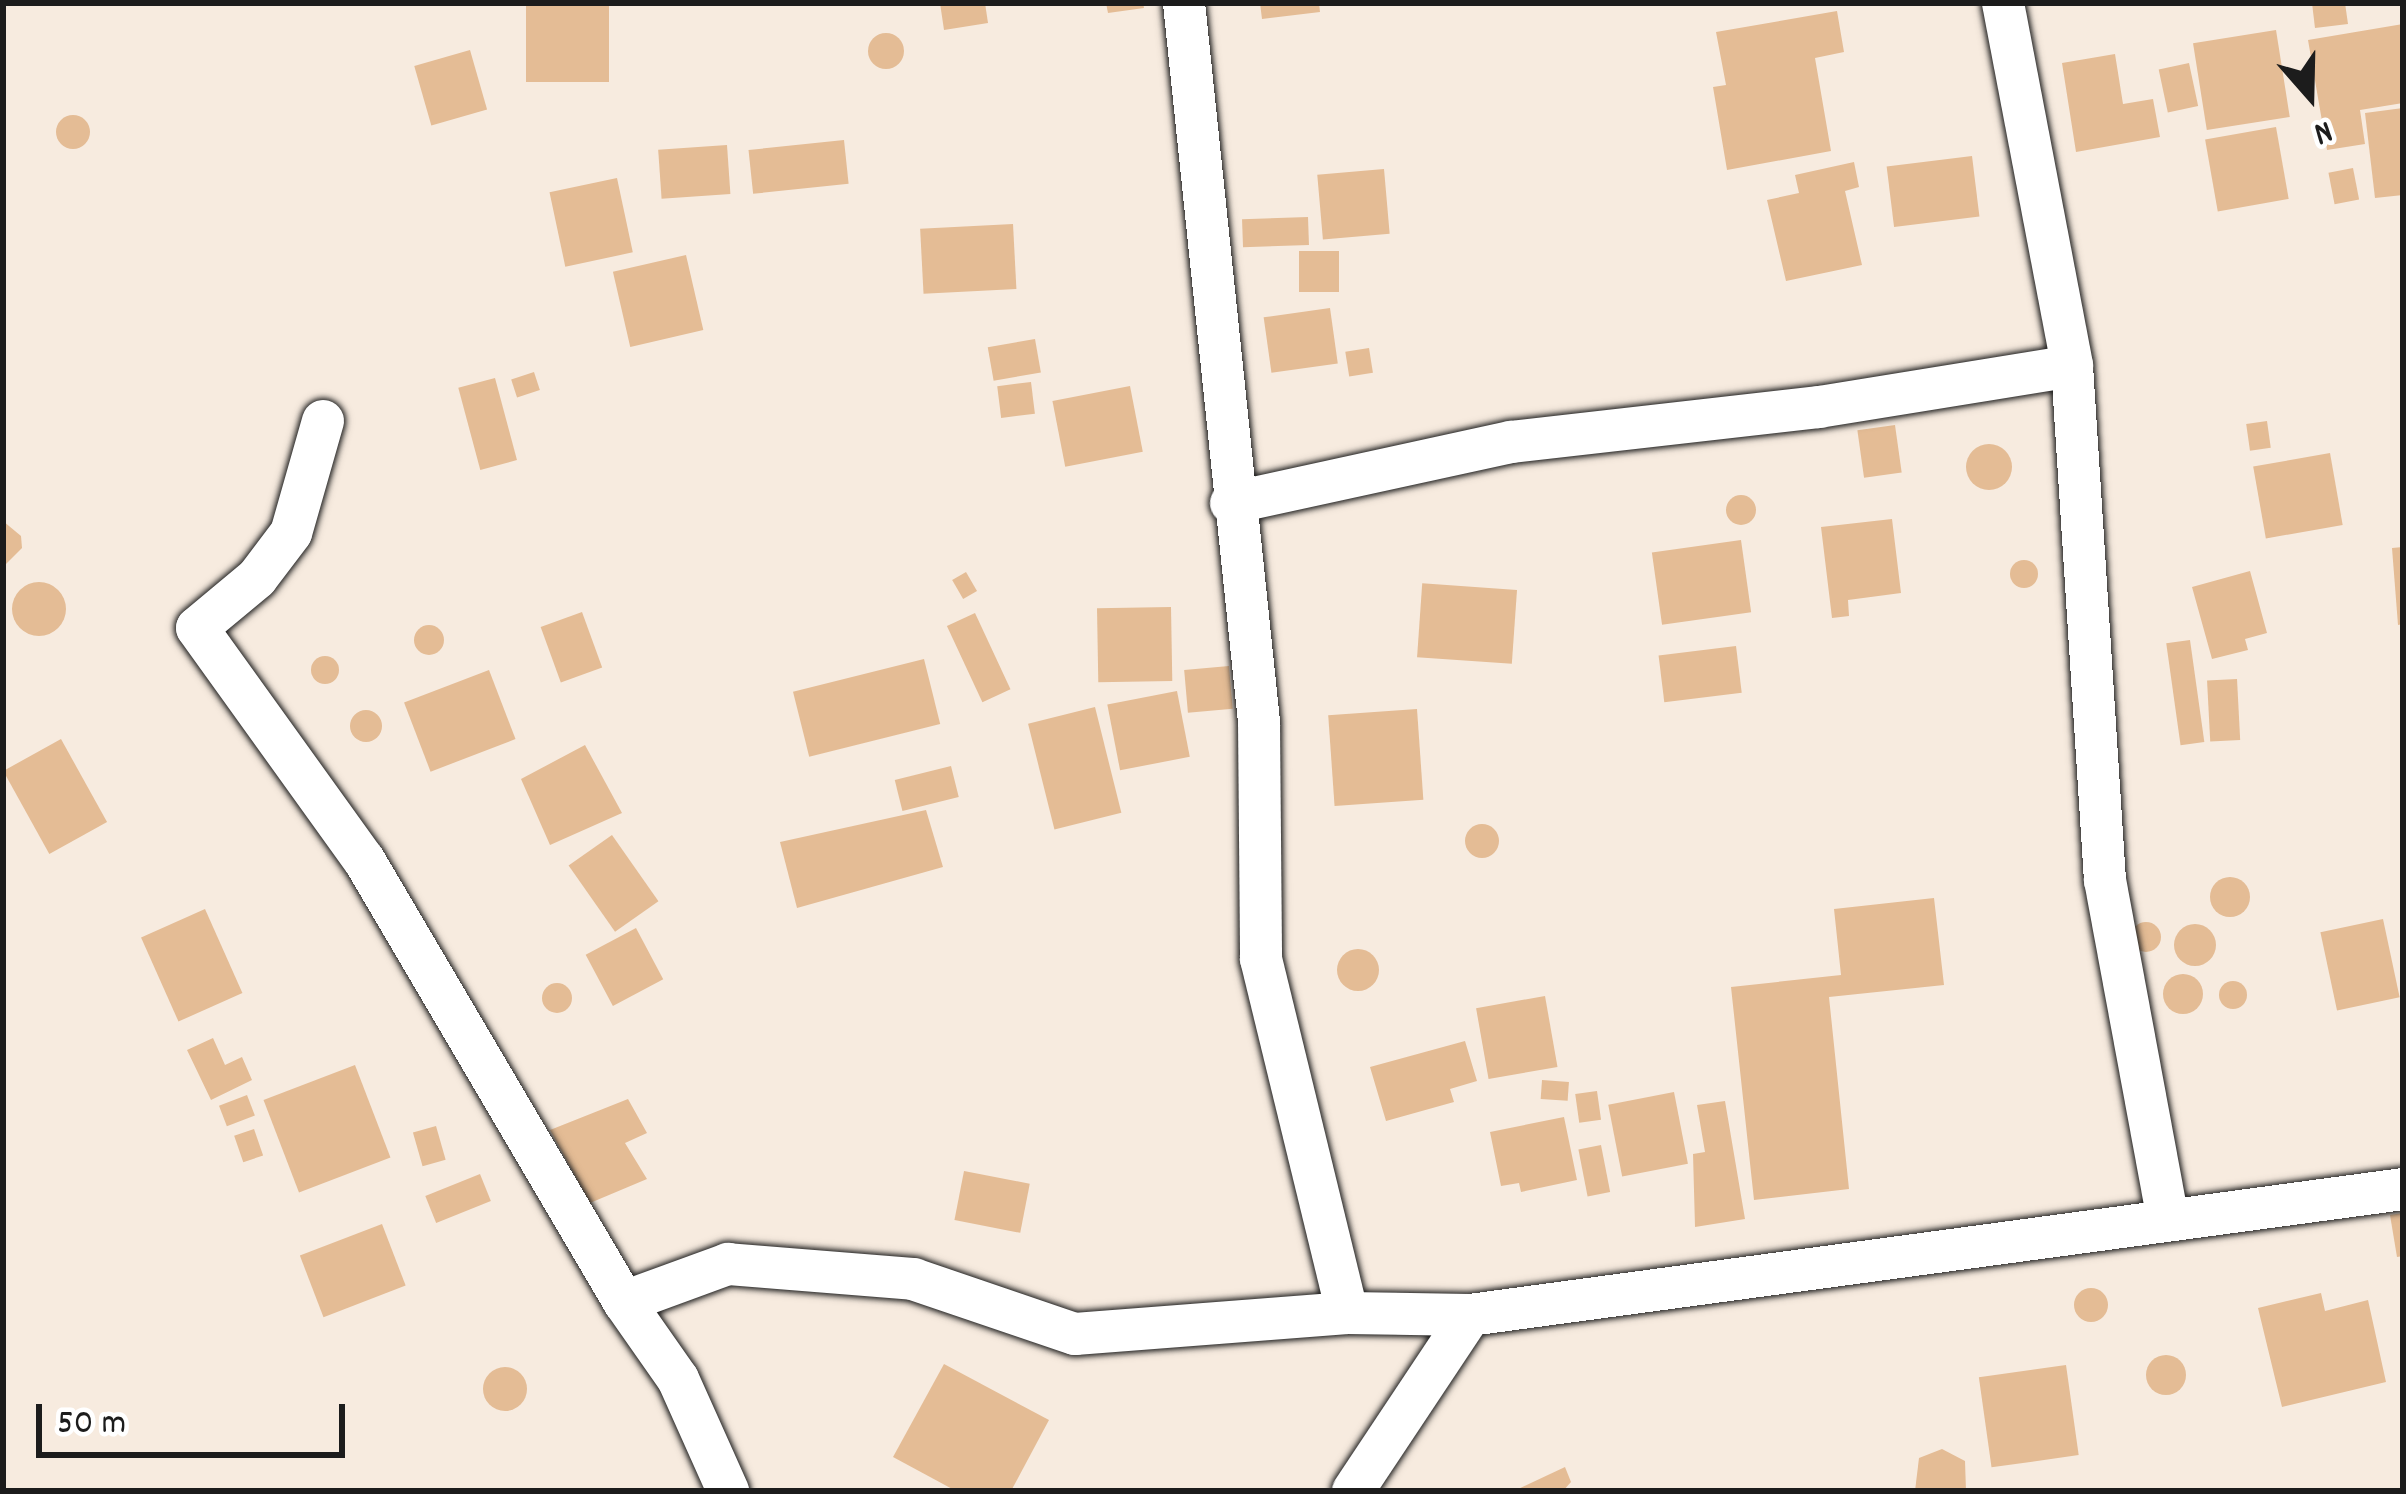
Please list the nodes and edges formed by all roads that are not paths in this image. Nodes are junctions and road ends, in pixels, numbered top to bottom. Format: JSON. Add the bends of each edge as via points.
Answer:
{"nodes":[{"id":1,"x":1184,"y":3,"type":"edge"},
{"id":2,"x":2003,"y":3,"type":"edge"},
{"id":3,"x":2072,"y":365,"type":"junction"},
{"id":4,"x":323,"y":421,"type":"dead end"},
{"id":5,"x":1231,"y":503,"type":"junction"},
{"id":6,"x":2403,"y":1189,"type":"edge"},
{"id":7,"x":2167,"y":1215,"type":"junction"},
{"id":8,"x":624,"y":1302,"type":"junction"},
{"id":9,"x":1347,"y":1313,"type":"junction"},
{"id":10,"x":1470,"y":1315,"type":"junction"},
{"id":11,"x":1387,"y":1441,"type":"junction"},
{"id":12,"x":728,"y":1491,"type":"edge"},
{"id":13,"x":1353,"y":1491,"type":"edge"},
{"id":14,"x":1378,"y":1491,"type":"edge"}],
"edges":[{"from":1,"to":5,"type":"street"},
{"from":2,"to":3,"type":"street"},
{"from":3,"to":5,"type":"street","via":[[1819,407],[1511,442]]},
{"from":3,"to":7,"type":"street","via":[[2104,880]]},
{"from":4,"to":8,"type":"street","via":[[291,533],[257,578],[197,628],[364,860]]},
{"from":5,"to":9,"type":"street","via":[[1259,722],[1262,959]]},
{"from":6,"to":7,"type":"street"},
{"from":7,"to":10,"type":"street"},
{"from":8,"to":9,"type":"street","via":[[728,1264],[913,1279],[1075,1334]]},
{"from":8,"to":12,"type":"street","via":[[678,1378]]},
{"from":9,"to":10,"type":"street"},
{"from":10,"to":11,"type":"street"},
{"from":11,"to":13,"type":"street"},
{"from":11,"to":14,"type":"street"}]}
